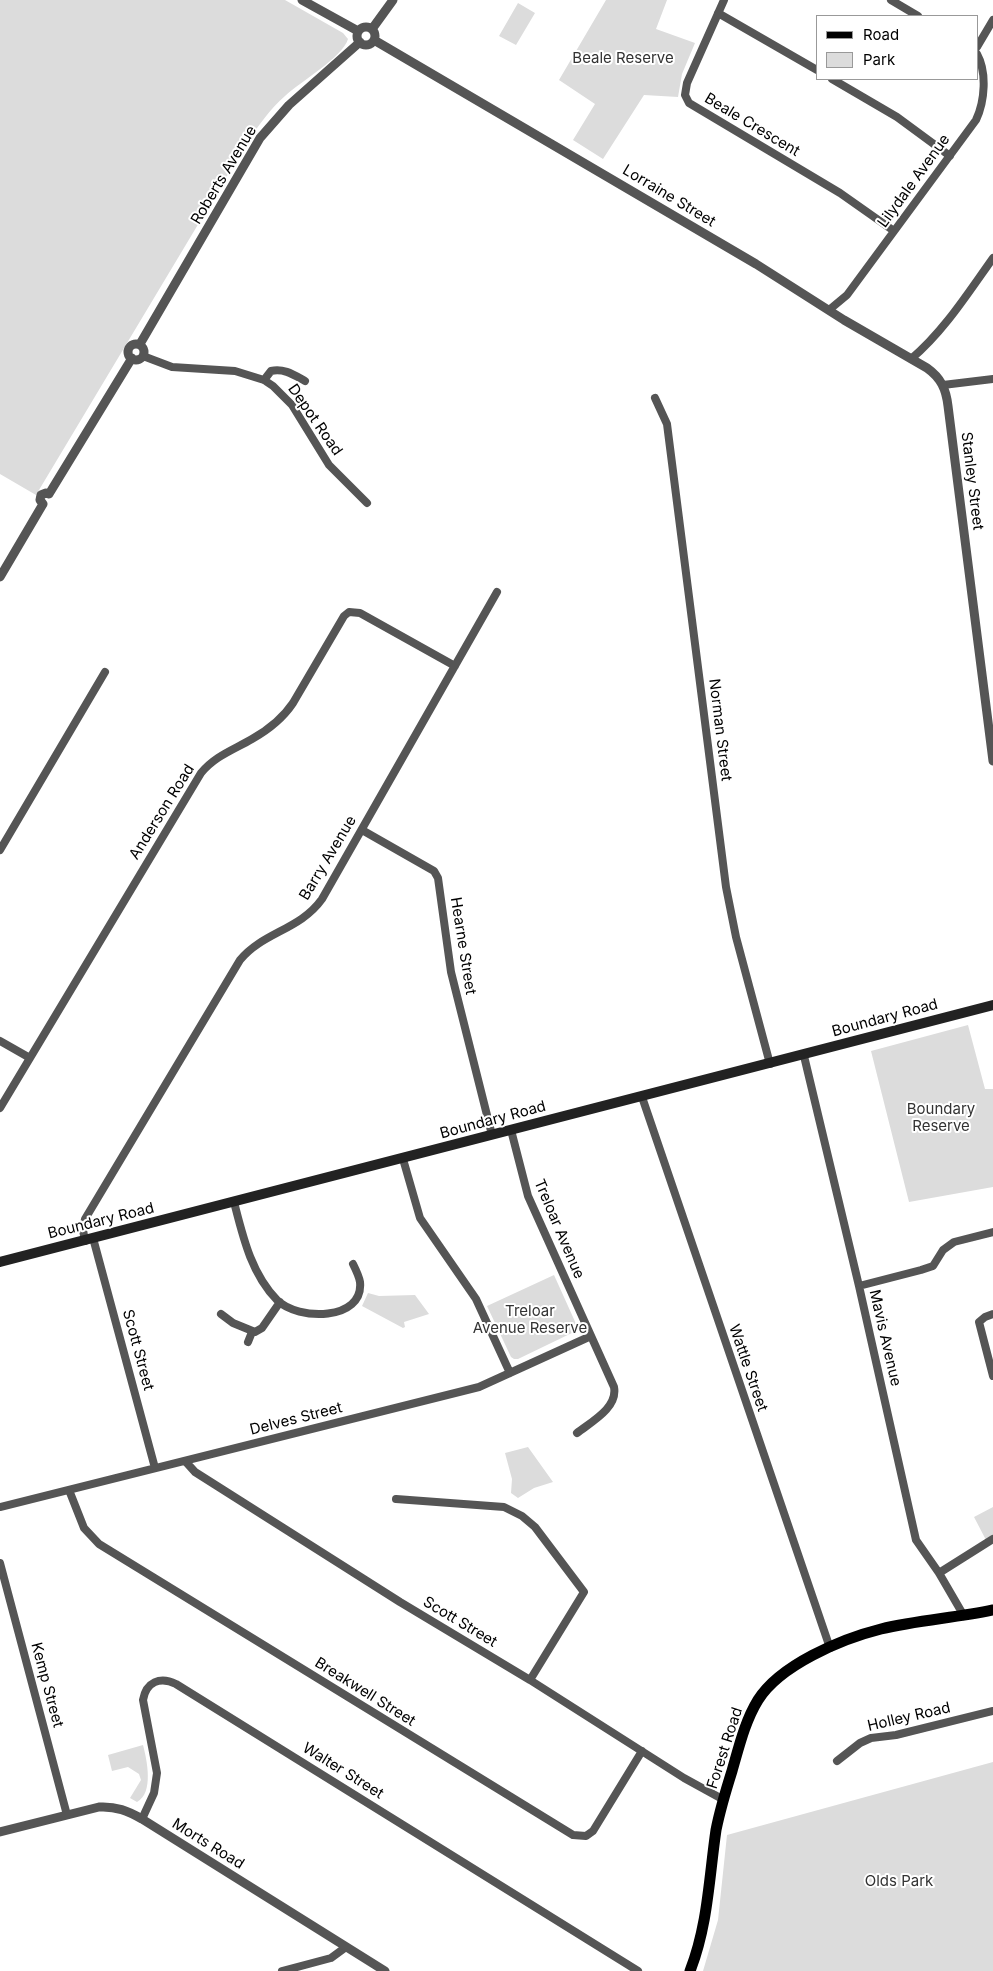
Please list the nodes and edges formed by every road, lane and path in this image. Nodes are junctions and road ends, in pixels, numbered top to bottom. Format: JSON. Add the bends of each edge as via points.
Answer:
{"nodes":[{"id":1,"x":302,"y":0,"type":"edge"},
{"id":2,"x":394,"y":0,"type":"edge"},
{"id":3,"x":724,"y":0,"type":"edge"},
{"id":4,"x":891,"y":0,"type":"edge"},
{"id":5,"x":718,"y":13,"type":"junction"},
{"id":6,"x":916,"y":15,"type":"edge"},
{"id":7,"x":993,"y":20,"type":"edge"},
{"id":8,"x":372,"y":29,"type":"junction"},
{"id":9,"x":358,"y":31,"type":"junction"},
{"id":10,"x":374,"y":40,"type":"junction"},
{"id":11,"x":360,"y":42,"type":"junction"},
{"id":12,"x":978,"y":45,"type":"edge"},
{"id":13,"x":978,"y":58,"type":"edge"},
{"id":14,"x":816,"y":69,"type":"edge"},
{"id":15,"x":834,"y":80,"type":"edge"},
{"id":16,"x":950,"y":156,"type":"junction"},
{"id":17,"x":894,"y":231,"type":"junction"},
{"id":18,"x":993,"y":258,"type":"edge"},
{"id":19,"x":828,"y":310,"type":"junction"},
{"id":20,"x":140,"y":344,"type":"junction"},
{"id":21,"x":143,"y":356,"type":"junction"},
{"id":22,"x":132,"y":358,"type":"junction"},
{"id":23,"x":911,"y":359,"type":"junction"},
{"id":24,"x":993,"y":379,"type":"edge"},
{"id":25,"x":264,"y":380,"type":"junction"},
{"id":26,"x":305,"y":380,"type":"dead end"},
{"id":27,"x":943,"y":385,"type":"junction"},
{"id":28,"x":655,"y":398,"type":"dead end"},
{"id":29,"x":367,"y":503,"type":"dead end"},
{"id":30,"x":0,"y":577,"type":"edge"},
{"id":31,"x":497,"y":592,"type":"dead end"},
{"id":32,"x":455,"y":666,"type":"junction"},
{"id":33,"x":105,"y":672,"type":"dead end"},
{"id":34,"x":993,"y":761,"type":"edge"},
{"id":35,"x":362,"y":830,"type":"junction"},
{"id":36,"x":0,"y":850,"type":"edge"},
{"id":37,"x":993,"y":1005,"type":"edge"},
{"id":38,"x":0,"y":1041,"type":"edge"},
{"id":39,"x":804,"y":1056,"type":"junction"},
{"id":40,"x":30,"y":1058,"type":"junction"},
{"id":41,"x":770,"y":1064,"type":"junction"},
{"id":42,"x":642,"y":1097,"type":"junction"},
{"id":43,"x":0,"y":1108,"type":"edge"},
{"id":44,"x":511,"y":1130,"type":"junction"},
{"id":45,"x":492,"y":1135,"type":"junction"},
{"id":46,"x":403,"y":1159,"type":"junction"},
{"id":47,"x":234,"y":1202,"type":"junction"},
{"id":48,"x":993,"y":1232,"type":"edge"},
{"id":49,"x":89,"y":1240,"type":"junction"},
{"id":50,"x":0,"y":1262,"type":"edge"},
{"id":51,"x":353,"y":1264,"type":"dead end"},
{"id":52,"x":859,"y":1286,"type":"junction"},
{"id":53,"x":280,"y":1302,"type":"junction"},
{"id":54,"x":221,"y":1314,"type":"dead end"},
{"id":55,"x":993,"y":1314,"type":"edge"},
{"id":56,"x":252,"y":1332,"type":"junction"},
{"id":57,"x":591,"y":1336,"type":"junction"},
{"id":58,"x":248,"y":1342,"type":"dead end"},
{"id":59,"x":510,"y":1373,"type":"junction"},
{"id":60,"x":993,"y":1376,"type":"edge"},
{"id":61,"x":577,"y":1433,"type":"dead end"},
{"id":62,"x":186,"y":1462,"type":"junction"},
{"id":63,"x":155,"y":1468,"type":"junction"},
{"id":64,"x":69,"y":1490,"type":"junction"},
{"id":65,"x":396,"y":1499,"type":"dead end"},
{"id":66,"x":0,"y":1507,"type":"edge"},
{"id":67,"x":993,"y":1540,"type":"edge"},
{"id":68,"x":0,"y":1563,"type":"edge"},
{"id":69,"x":939,"y":1573,"type":"junction"},
{"id":70,"x":993,"y":1610,"type":"edge"},
{"id":71,"x":964,"y":1616,"type":"junction"},
{"id":72,"x":830,"y":1648,"type":"junction"},
{"id":73,"x":530,"y":1680,"type":"junction"},
{"id":74,"x":993,"y":1711,"type":"edge"},
{"id":75,"x":642,"y":1751,"type":"junction"},
{"id":76,"x":837,"y":1761,"type":"dead end"},
{"id":77,"x":724,"y":1800,"type":"junction"},
{"id":78,"x":67,"y":1815,"type":"junction"},
{"id":79,"x":142,"y":1819,"type":"junction"},
{"id":80,"x":0,"y":1832,"type":"edge"},
{"id":81,"x":346,"y":1947,"type":"junction"},
{"id":82,"x":282,"y":1971,"type":"edge"},
{"id":83,"x":385,"y":1971,"type":"edge"},
{"id":84,"x":638,"y":1971,"type":"edge"},
{"id":85,"x":690,"y":1971,"type":"edge"}],
"edges":[{"from":1,"to":9,"type":"street"},
{"from":2,"to":8,"type":"street"},
{"from":3,"to":5,"type":"street","name":"Beale Crescent"},
{"from":4,"to":6,"type":"street"},
{"from":5,"to":14,"type":"street"},
{"from":5,"to":17,"type":"street","name":"Beale Crescent","via":[[687,84],[685,95],[689,103],[840,193]]},
{"from":7,"to":12,"type":"street"},
{"from":8,"to":9,"type":"street","via":[[364,27]]},
{"from":8,"to":10,"type":"street"},
{"from":9,"to":11,"type":"street"},
{"from":10,"to":11,"type":"street","via":[[368,45]]},
{"from":10,"to":19,"type":"street","name":"Lorraine Street","via":[[756,264]]},
{"from":11,"to":20,"type":"street","name":"Roberts Avenue","via":[[289,105],[260,138]]},
{"from":13,"to":16,"type":"street","name":"Lilydale Avenue","via":[[982,73],[980,109]]},
{"from":15,"to":16,"type":"street","via":[[897,117]]},
{"from":16,"to":17,"type":"street","name":"Lilydale Avenue"},
{"from":17,"to":19,"type":"street","name":"Lilydale Avenue","via":[[842,299]]},
{"from":18,"to":23,"type":"street","via":[[944,325]]},
{"from":19,"to":23,"type":"street","name":"Lorraine Street"},
{"from":20,"to":21,"type":"street"},
{"from":20,"to":22,"type":"street","name":"Roberts Avenue","via":[[129,349],[128,354]]},
{"from":21,"to":22,"type":"street","via":[[136,360]]},
{"from":21,"to":25,"type":"street","name":"Depot Road","via":[[172,366],[230,370]]},
{"from":22,"to":30,"type":"street","name":"Roberts Avenue","via":[[49,494],[51,502],[43,504]]},
{"from":23,"to":27,"type":"street","name":"Lorraine Street","via":[[934,374]]},
{"from":24,"to":27,"type":"street"},
{"from":25,"to":26,"type":"street","via":[[274,370]]},
{"from":25,"to":29,"type":"street","name":"Depot Road","via":[[287,398],[329,465]]},
{"from":27,"to":34,"type":"street","name":"Stanley Street"},
{"from":28,"to":41,"type":"street","name":"Norman Street","via":[[668,424],[726,887]]},
{"from":31,"to":32,"type":"street","name":"Barry Avenue"},
{"from":32,"to":35,"type":"street","name":"Barry Avenue"},
{"from":32,"to":40,"type":"street","name":"Anderson Road","via":[[360,613],[350,612],[344,616],[284,715],[254,738],[216,758],[200,773]]},
{"from":33,"to":36,"type":"street"},
{"from":35,"to":45,"type":"street","name":"Hearne Street","via":[[434,871],[438,878],[450,972]]},
{"from":35,"to":49,"type":"street","name":"Barry Avenue","via":[[312,912],[298,923],[258,942],[240,960],[85,1219],[83,1230]]},
{"from":37,"to":39,"type":"main road","name":"Boundary Road"},
{"from":38,"to":40,"type":"street"},
{"from":39,"to":41,"type":"main road","name":"Boundary Road"},
{"from":39,"to":52,"type":"street","name":"Mavis Avenue"},
{"from":40,"to":43,"type":"street","name":"Anderson Road"},
{"from":41,"to":42,"type":"main road","name":"Boundary Road"},
{"from":42,"to":44,"type":"main road","name":"Boundary Road"},
{"from":42,"to":72,"type":"street","name":"Wattle Street"},
{"from":44,"to":45,"type":"main road","name":"Boundary Road"},
{"from":44,"to":57,"type":"street","name":"Treloar Avenue","via":[[528,1196]]},
{"from":45,"to":46,"type":"main road","name":"Boundary Road"},
{"from":46,"to":47,"type":"main road","name":"Boundary Road"},
{"from":46,"to":59,"type":"street","via":[[420,1218],[476,1299]]},
{"from":47,"to":49,"type":"main road","name":"Boundary Road"},
{"from":47,"to":53,"type":"street","via":[[253,1264]]},
{"from":48,"to":52,"type":"street","via":[[954,1242],[943,1250],[933,1266]]},
{"from":49,"to":50,"type":"main road","name":"Boundary Road"},
{"from":49,"to":63,"type":"street","name":"Scott Street"},
{"from":51,"to":53,"type":"street","via":[[360,1286],[357,1296],[348,1306],[316,1316]]},
{"from":52,"to":69,"type":"street","name":"Mavis Avenue","via":[[916,1540]]},
{"from":53,"to":56,"type":"street","via":[[262,1328]]},
{"from":54,"to":56,"type":"street"},
{"from":55,"to":60,"type":"street","via":[[979,1322]]},
{"from":56,"to":58,"type":"street"},
{"from":57,"to":59,"type":"street","name":"Delves Street"},
{"from":57,"to":61,"type":"street","name":"Treloar Avenue","via":[[614,1387],[615,1397],[610,1406]]},
{"from":59,"to":62,"type":"street","name":"Delves Street","via":[[479,1387]]},
{"from":62,"to":63,"type":"street","name":"Delves Street"},
{"from":62,"to":73,"type":"street","name":"Scott Street","via":[[195,1472],[400,1602]]},
{"from":63,"to":64,"type":"street","name":"Delves Street"},
{"from":64,"to":66,"type":"street","name":"Delves Street"},
{"from":64,"to":75,"type":"street","name":"Breakwell Street","via":[[84,1528],[99,1544],[574,1835],[586,1836],[593,1831]]},
{"from":65,"to":73,"type":"street","via":[[504,1507],[536,1527],[584,1592]]},
{"from":67,"to":69,"type":"street"},
{"from":68,"to":78,"type":"street","name":"Kemp Street"},
{"from":69,"to":71,"type":"street","name":"Mavis Avenue"},
{"from":70,"to":71,"type":"main road","name":"Forest Road"},
{"from":71,"to":72,"type":"main road","name":"Forest Road","via":[[879,1630]]},
{"from":72,"to":77,"type":"main road","name":"Forest Road","via":[[785,1672],[759,1699],[746,1726]]},
{"from":73,"to":75,"type":"street","name":"Scott Street"},
{"from":74,"to":76,"type":"street","name":"Holley Road","via":[[871,1738]]},
{"from":75,"to":77,"type":"street","name":"Scott Street"},
{"from":77,"to":85,"type":"main road","name":"Forest Road","via":[[714,1847],[708,1904]]},
{"from":78,"to":79,"type":"street","name":"Morts Road","via":[[108,1807]]},
{"from":78,"to":80,"type":"street","name":"Morts Road"},
{"from":79,"to":81,"type":"street","name":"Morts Road"},
{"from":79,"to":84,"type":"street","name":"Walter Street","via":[[154,1793],[158,1773],[143,1707],[144,1694],[152,1683],[166,1680]]},
{"from":81,"to":82,"type":"street","via":[[331,1958]]},
{"from":81,"to":83,"type":"street","name":"Morts Road"}]}
